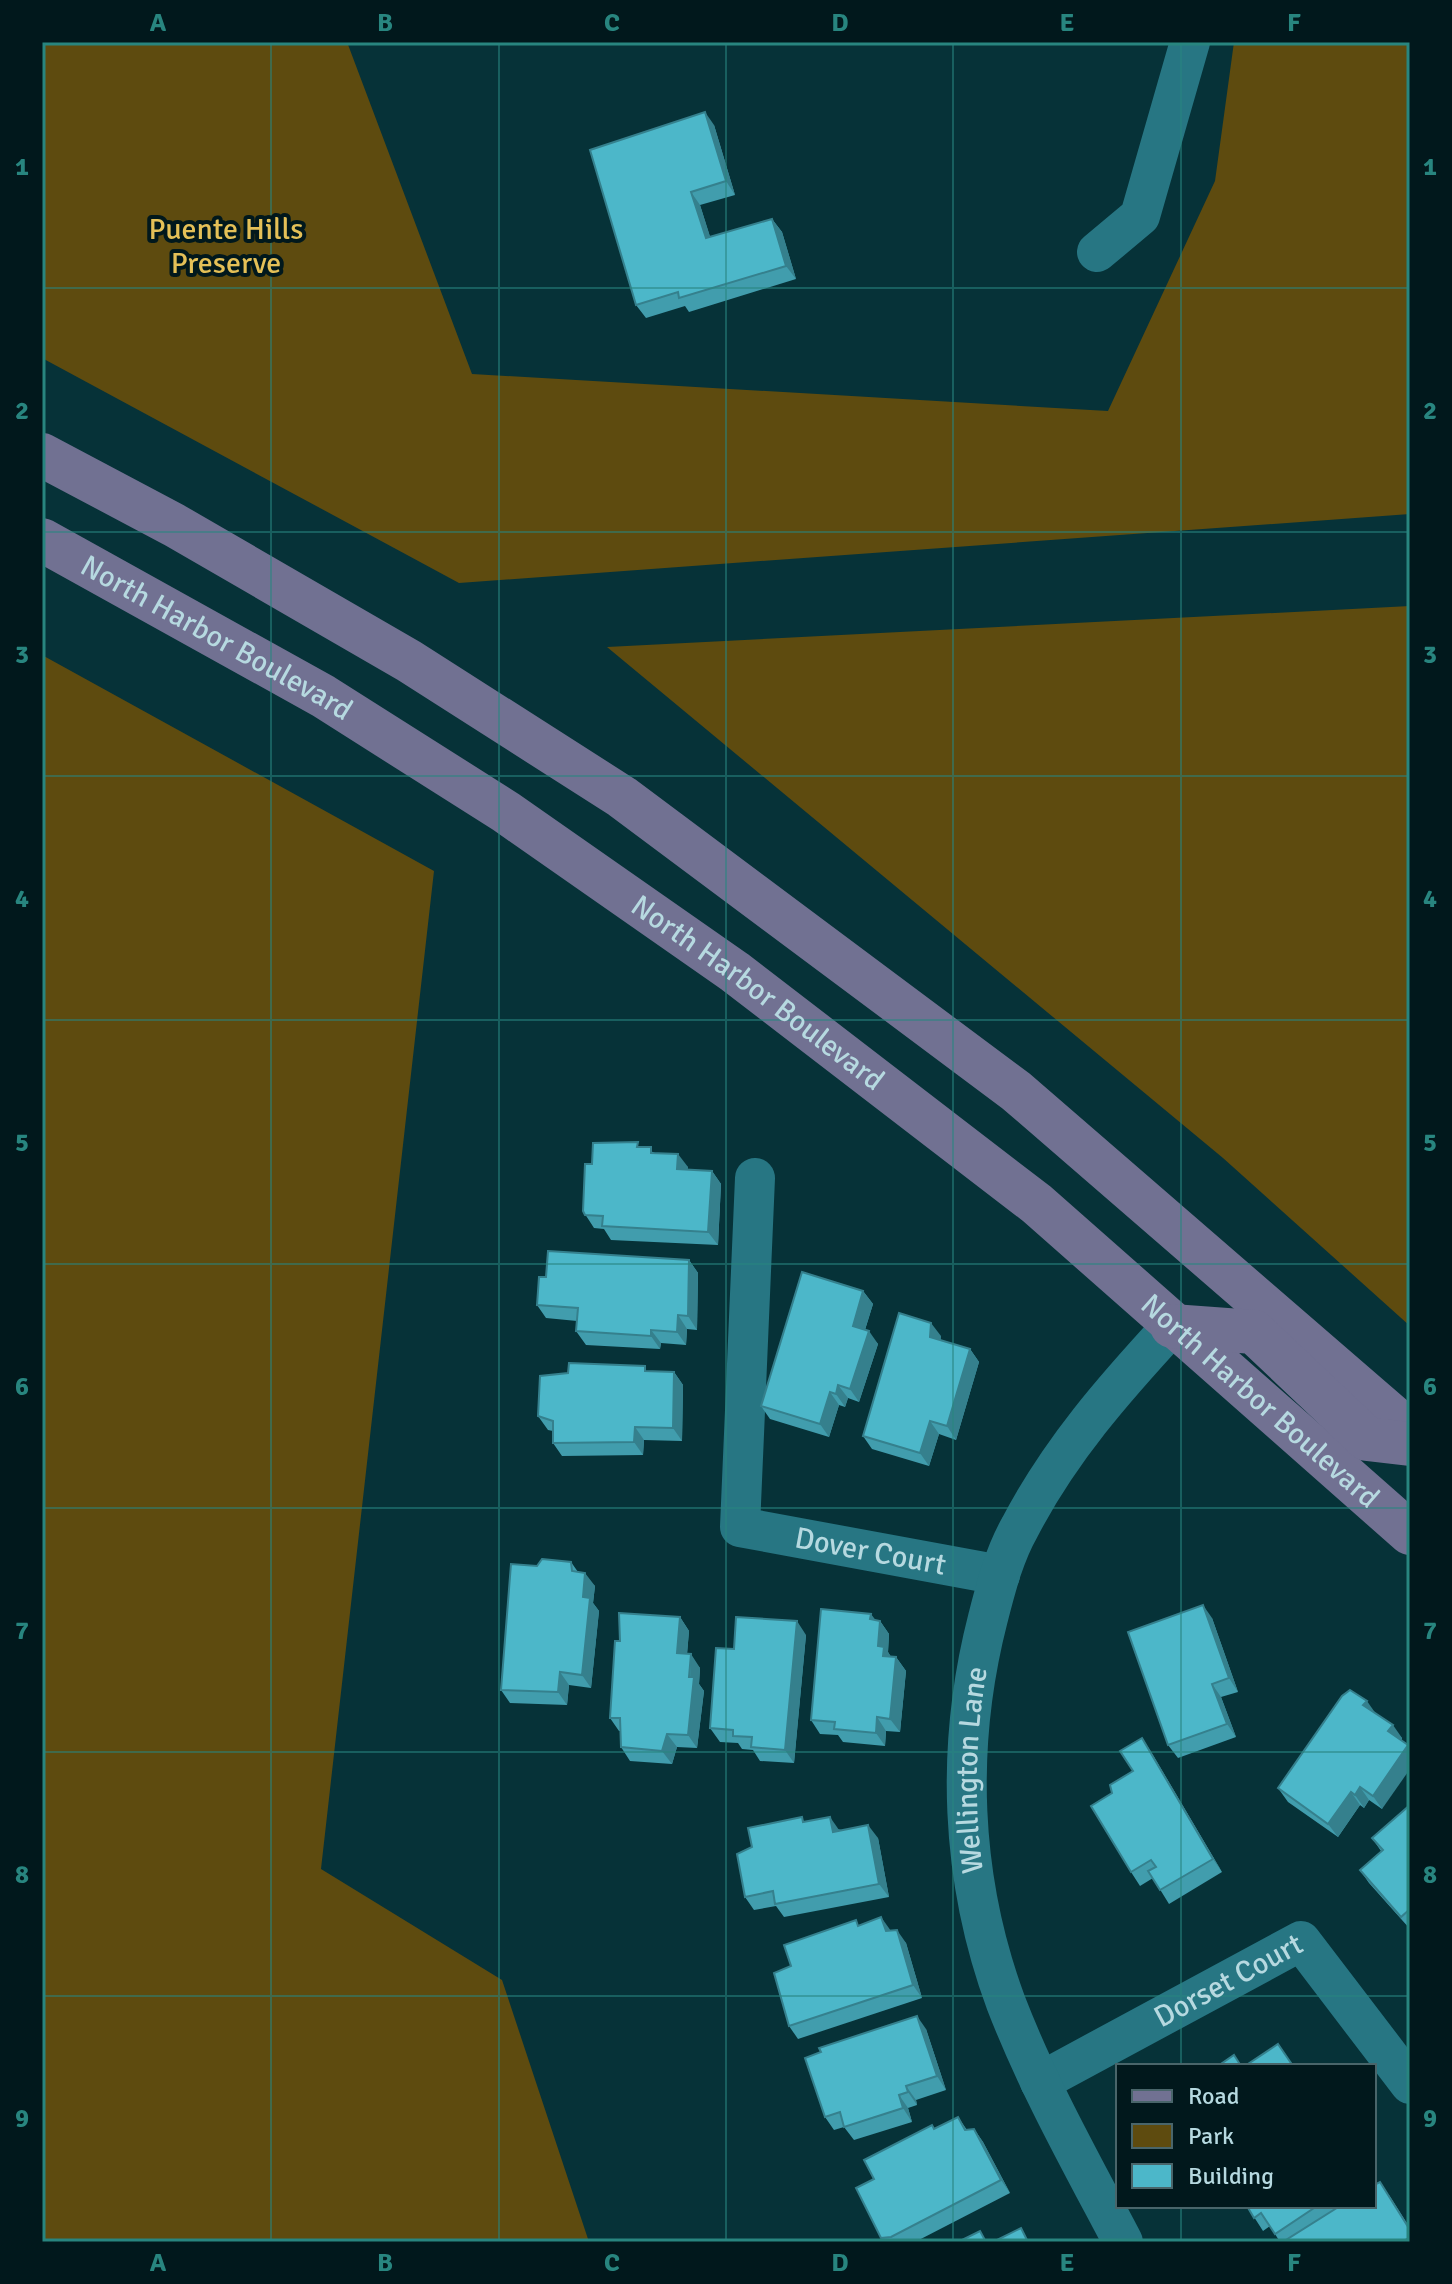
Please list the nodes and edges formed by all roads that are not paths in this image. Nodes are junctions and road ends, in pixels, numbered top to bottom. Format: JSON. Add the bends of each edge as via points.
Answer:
{"nodes":[{"id":1,"x":1190,"y":42,"type":"edge"},
{"id":2,"x":1097,"y":252,"type":"dead end"},
{"id":3,"x":42,"y":455,"type":"edge"},
{"id":4,"x":42,"y":540,"type":"edge"},
{"id":5,"x":755,"y":1178,"type":"dead end"},
{"id":6,"x":1172,"y":1326,"type":"junction"},
{"id":7,"x":1410,"y":1432,"type":"edge"},
{"id":8,"x":1410,"y":1444,"type":"edge"},
{"id":9,"x":1410,"y":1533,"type":"edge"},
{"id":10,"x":1000,"y":1575,"type":"junction"},
{"id":11,"x":1040,"y":2082,"type":"junction"},
{"id":12,"x":1410,"y":2084,"type":"edge"},
{"id":13,"x":1123,"y":2242,"type":"edge"}],
"edges":[{"from":1,"to":2,"type":"street","via":[[1140,216]]},
{"from":3,"to":7,"type":"main road","via":[[395,653],[622,797],[1016,1091]]},
{"from":4,"to":6,"type":"main road","name":"North Harbor Boulevard","via":[[323,696],[506,812],[735,972],[1024,1194]]},
{"from":5,"to":10,"type":"street","name":"Dover Court","via":[[740,1527]]},
{"from":6,"to":8,"type":"main road","via":[[1254,1332],[1367,1439]]},
{"from":6,"to":9,"type":"main road","name":"North Harbor Boulevard"},
{"from":6,"to":10,"type":"street","name":"Wellington Lane","via":[[1099,1405],[1056,1464],[1018,1529]]},
{"from":10,"to":11,"type":"street","name":"Wellington Lane","via":[[975,1679],[965,1758],[967,1836],[979,1914],[1006,2002]]},
{"from":11,"to":12,"type":"street","name":"Dorset Court","via":[[1301,1941]]},
{"from":11,"to":13,"type":"street","name":"Wellington Lane"}]}
